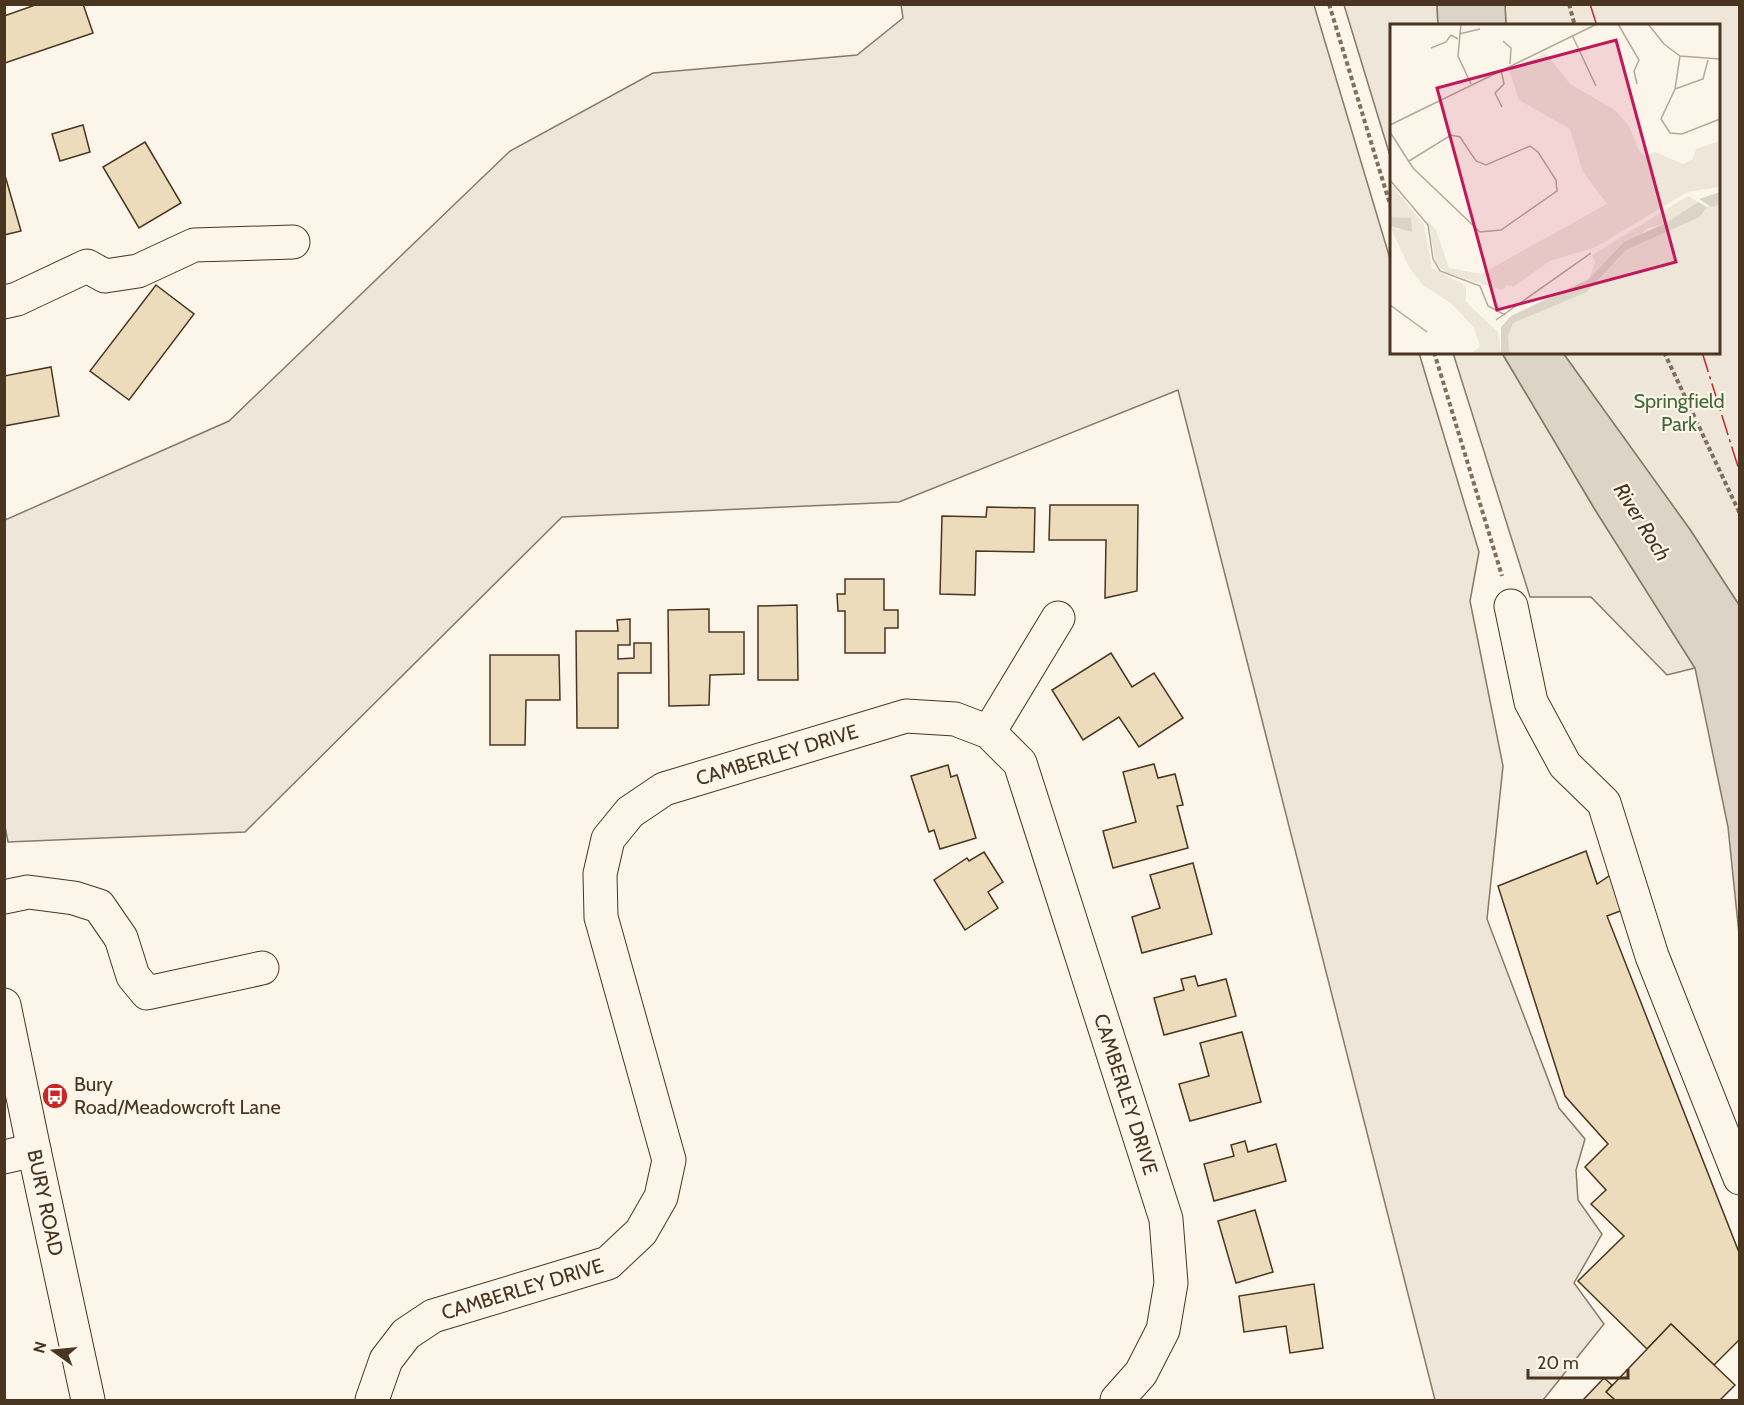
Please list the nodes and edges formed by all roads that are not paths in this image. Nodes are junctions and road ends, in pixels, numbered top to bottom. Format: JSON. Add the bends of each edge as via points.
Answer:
{"nodes":[{"id":1,"x":293,"y":242,"type":"dead end"},
{"id":2,"x":4,"y":302,"type":"edge"},
{"id":3,"x":1511,"y":606,"type":"road end"},
{"id":4,"x":1060,"y":616,"type":"dead end"},
{"id":5,"x":989,"y":732,"type":"junction"},
{"id":6,"x":4,"y":897,"type":"edge"},
{"id":7,"x":262,"y":968,"type":"dead end"},
{"id":8,"x":4,"y":1005,"type":"edge"},
{"id":9,"x":19,"y":1154,"type":"edge"},
{"id":10,"x":1740,"y":1178,"type":"edge"},
{"id":11,"x":88,"y":1401,"type":"edge"},
{"id":12,"x":372,"y":1401,"type":"edge"},
{"id":13,"x":1117,"y":1401,"type":"edge"}],
"edges":[{"from":1,"to":2,"type":"street","via":[[194,245],[138,271],[105,276],[87,266]]},
{"from":3,"to":10,"type":"street","via":[[1532,702],[1565,765],[1604,803],[1652,956]]},
{"from":4,"to":5,"type":"street"},
{"from":5,"to":12,"type":"street","name":"CAMBERLEY DRIVE","via":[[955,720],[906,716],[664,789],[630,812],[608,839],[600,874],[601,917],[669,1160],[661,1197],[641,1232],[608,1263],[433,1316],[406,1334],[386,1360]]},
{"from":5,"to":13,"type":"street","name":"CAMBERLEY DRIVE","via":[[1020,763],[1166,1220],[1171,1283],[1163,1330],[1141,1373]]},
{"from":6,"to":7,"type":"street","via":[[28,892],[74,898],[99,906],[121,938],[133,976],[147,993]]},
{"from":8,"to":9,"type":"street","name":"BURY ROAD"},
{"from":9,"to":11,"type":"street","name":"BURY ROAD"}]}
